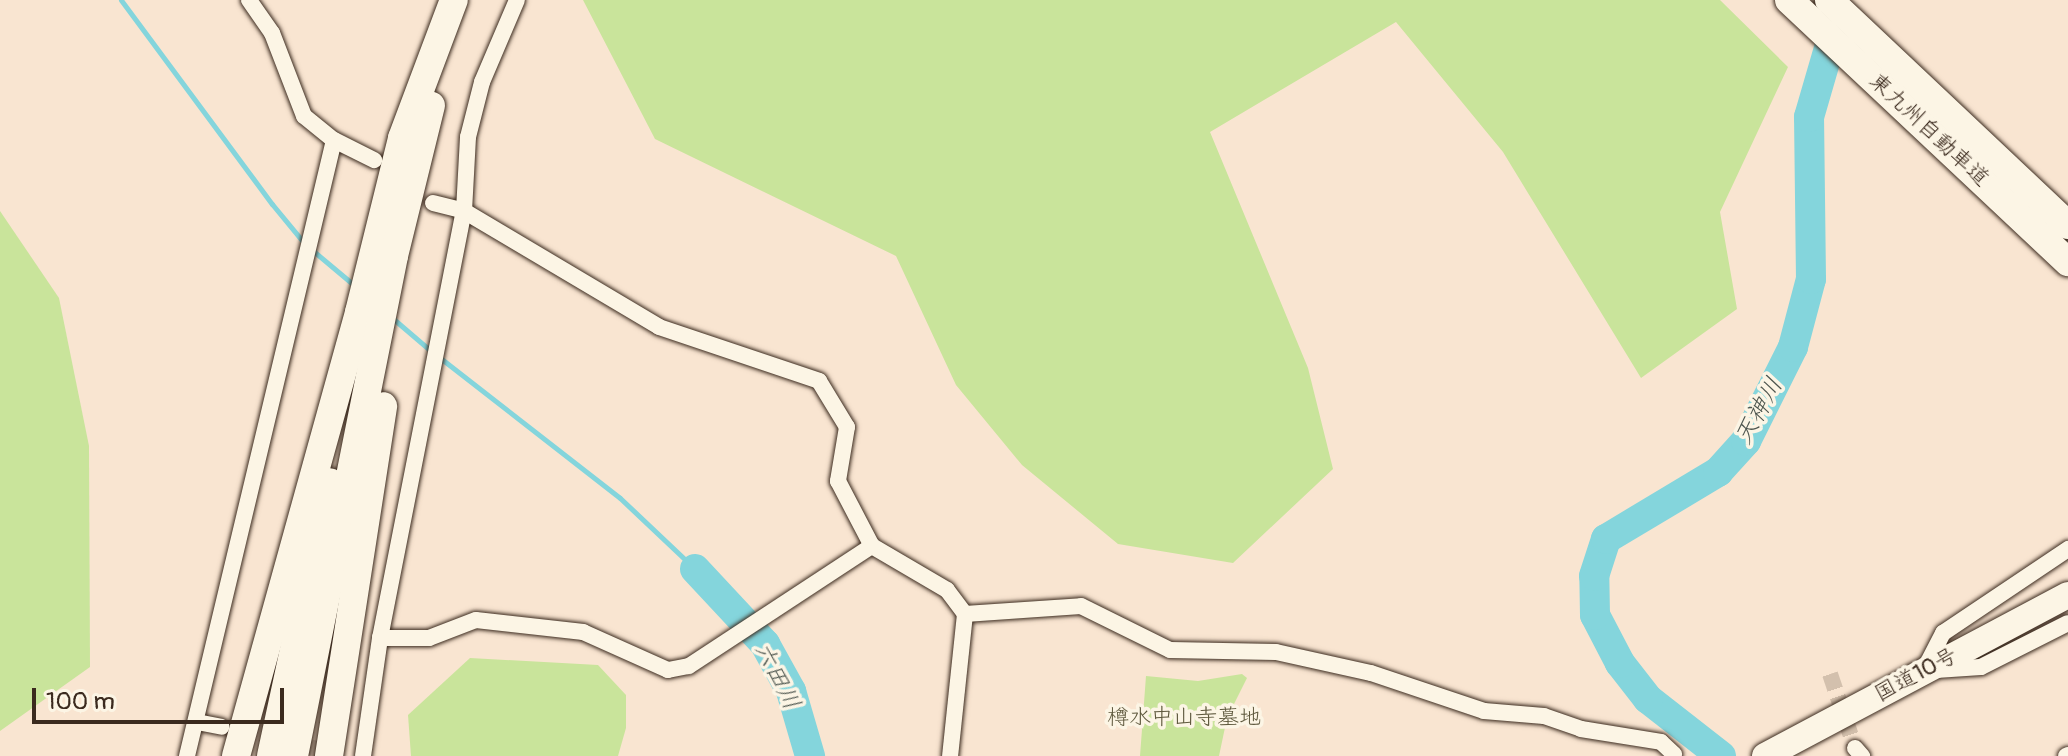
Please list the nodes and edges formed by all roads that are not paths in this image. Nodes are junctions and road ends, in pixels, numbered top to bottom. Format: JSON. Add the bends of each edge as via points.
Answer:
{"nodes":[{"id":1,"x":249,"y":0,"type":"edge"},
{"id":2,"x":454,"y":0,"type":"edge"},
{"id":3,"x":472,"y":0,"type":"edge"},
{"id":4,"x":517,"y":0,"type":"edge"},
{"id":5,"x":1789,"y":0,"type":"edge"},
{"id":6,"x":1829,"y":0,"type":"edge"},
{"id":7,"x":334,"y":140,"type":"junction"},
{"id":8,"x":374,"y":160,"type":"dead end"},
{"id":9,"x":433,"y":203,"type":"dead end"},
{"id":10,"x":464,"y":211,"type":"junction"},
{"id":11,"x":2068,"y":225,"type":"edge"},
{"id":12,"x":404,"y":227,"type":"junction"},
{"id":13,"x":2068,"y":262,"type":"edge"},
{"id":14,"x":359,"y":312,"type":"junction"},
{"id":15,"x":872,"y":546,"type":"junction"},
{"id":16,"x":2068,"y":549,"type":"edge"},
{"id":17,"x":2068,"y":595,"type":"edge"},
{"id":18,"x":965,"y":614,"type":"junction"},
{"id":19,"x":2068,"y":623,"type":"edge"},
{"id":20,"x":380,"y":638,"type":"junction"},
{"id":21,"x":1923,"y":671,"type":"junction"},
{"id":22,"x":197,"y":722,"type":"junction"},
{"id":23,"x":222,"y":727,"type":"tunnel mouth"},
{"id":24,"x":362,"y":752,"type":"edge"},
{"id":25,"x":1674,"y":754,"type":"edge"},
{"id":26,"x":335,"y":755,"type":"edge"},
{"id":27,"x":187,"y":756,"type":"edge"},
{"id":28,"x":236,"y":756,"type":"edge"},
{"id":29,"x":271,"y":756,"type":"edge"},
{"id":30,"x":294,"y":756,"type":"edge"},
{"id":31,"x":950,"y":756,"type":"edge"},
{"id":32,"x":1765,"y":756,"type":"edge"}],
"edges":[{"from":1,"to":7,"type":"street","via":[[272,33],[304,116]]},
{"from":2,"to":14,"type":"highway","via":[[402,138]]},
{"from":3,"to":12,"type":"highway","via":[[440,73]]},
{"from":4,"to":10,"type":"street","via":[[482,82],[468,137]]},
{"from":5,"to":13,"type":"highway","name":"東九州自動車道"},
{"from":6,"to":11,"type":"highway","name":"東九州自動車道"},
{"from":7,"to":8,"type":"street"},
{"from":7,"to":22,"type":"street"},
{"from":9,"to":10,"type":"street"},
{"from":10,"to":15,"type":"street","via":[[659,327],[819,381],[847,427],[838,481]]},
{"from":10,"to":20,"type":"street"},
{"from":12,"to":26,"type":"highway","via":[[407,258]]},
{"from":12,"to":30,"type":"highway"},
{"from":14,"to":28,"type":"highway"},
{"from":14,"to":29,"type":"highway","via":[[360,346]]},
{"from":15,"to":18,"type":"street","via":[[947,590]]},
{"from":15,"to":20,"type":"street","via":[[689,666],[668,670],[583,632],[476,620],[429,638]]},
{"from":16,"to":21,"type":"street","via":[[1943,633]]},
{"from":17,"to":21,"type":"highway","name":"国道10号"},
{"from":18,"to":25,"type":"street","via":[[1081,606],[1170,650],[1276,652],[1371,673],[1484,711],[1544,716],[1581,729],[1661,742]]},
{"from":18,"to":31,"type":"street"},
{"from":19,"to":21,"type":"street","via":[[1981,667]]},
{"from":20,"to":24,"type":"street"},
{"from":21,"to":32,"type":"highway","name":"国道10号"},
{"from":22,"to":23,"type":"street"},
{"from":22,"to":27,"type":"street"},
{"from":24,"to":26,"type":"street"}]}
